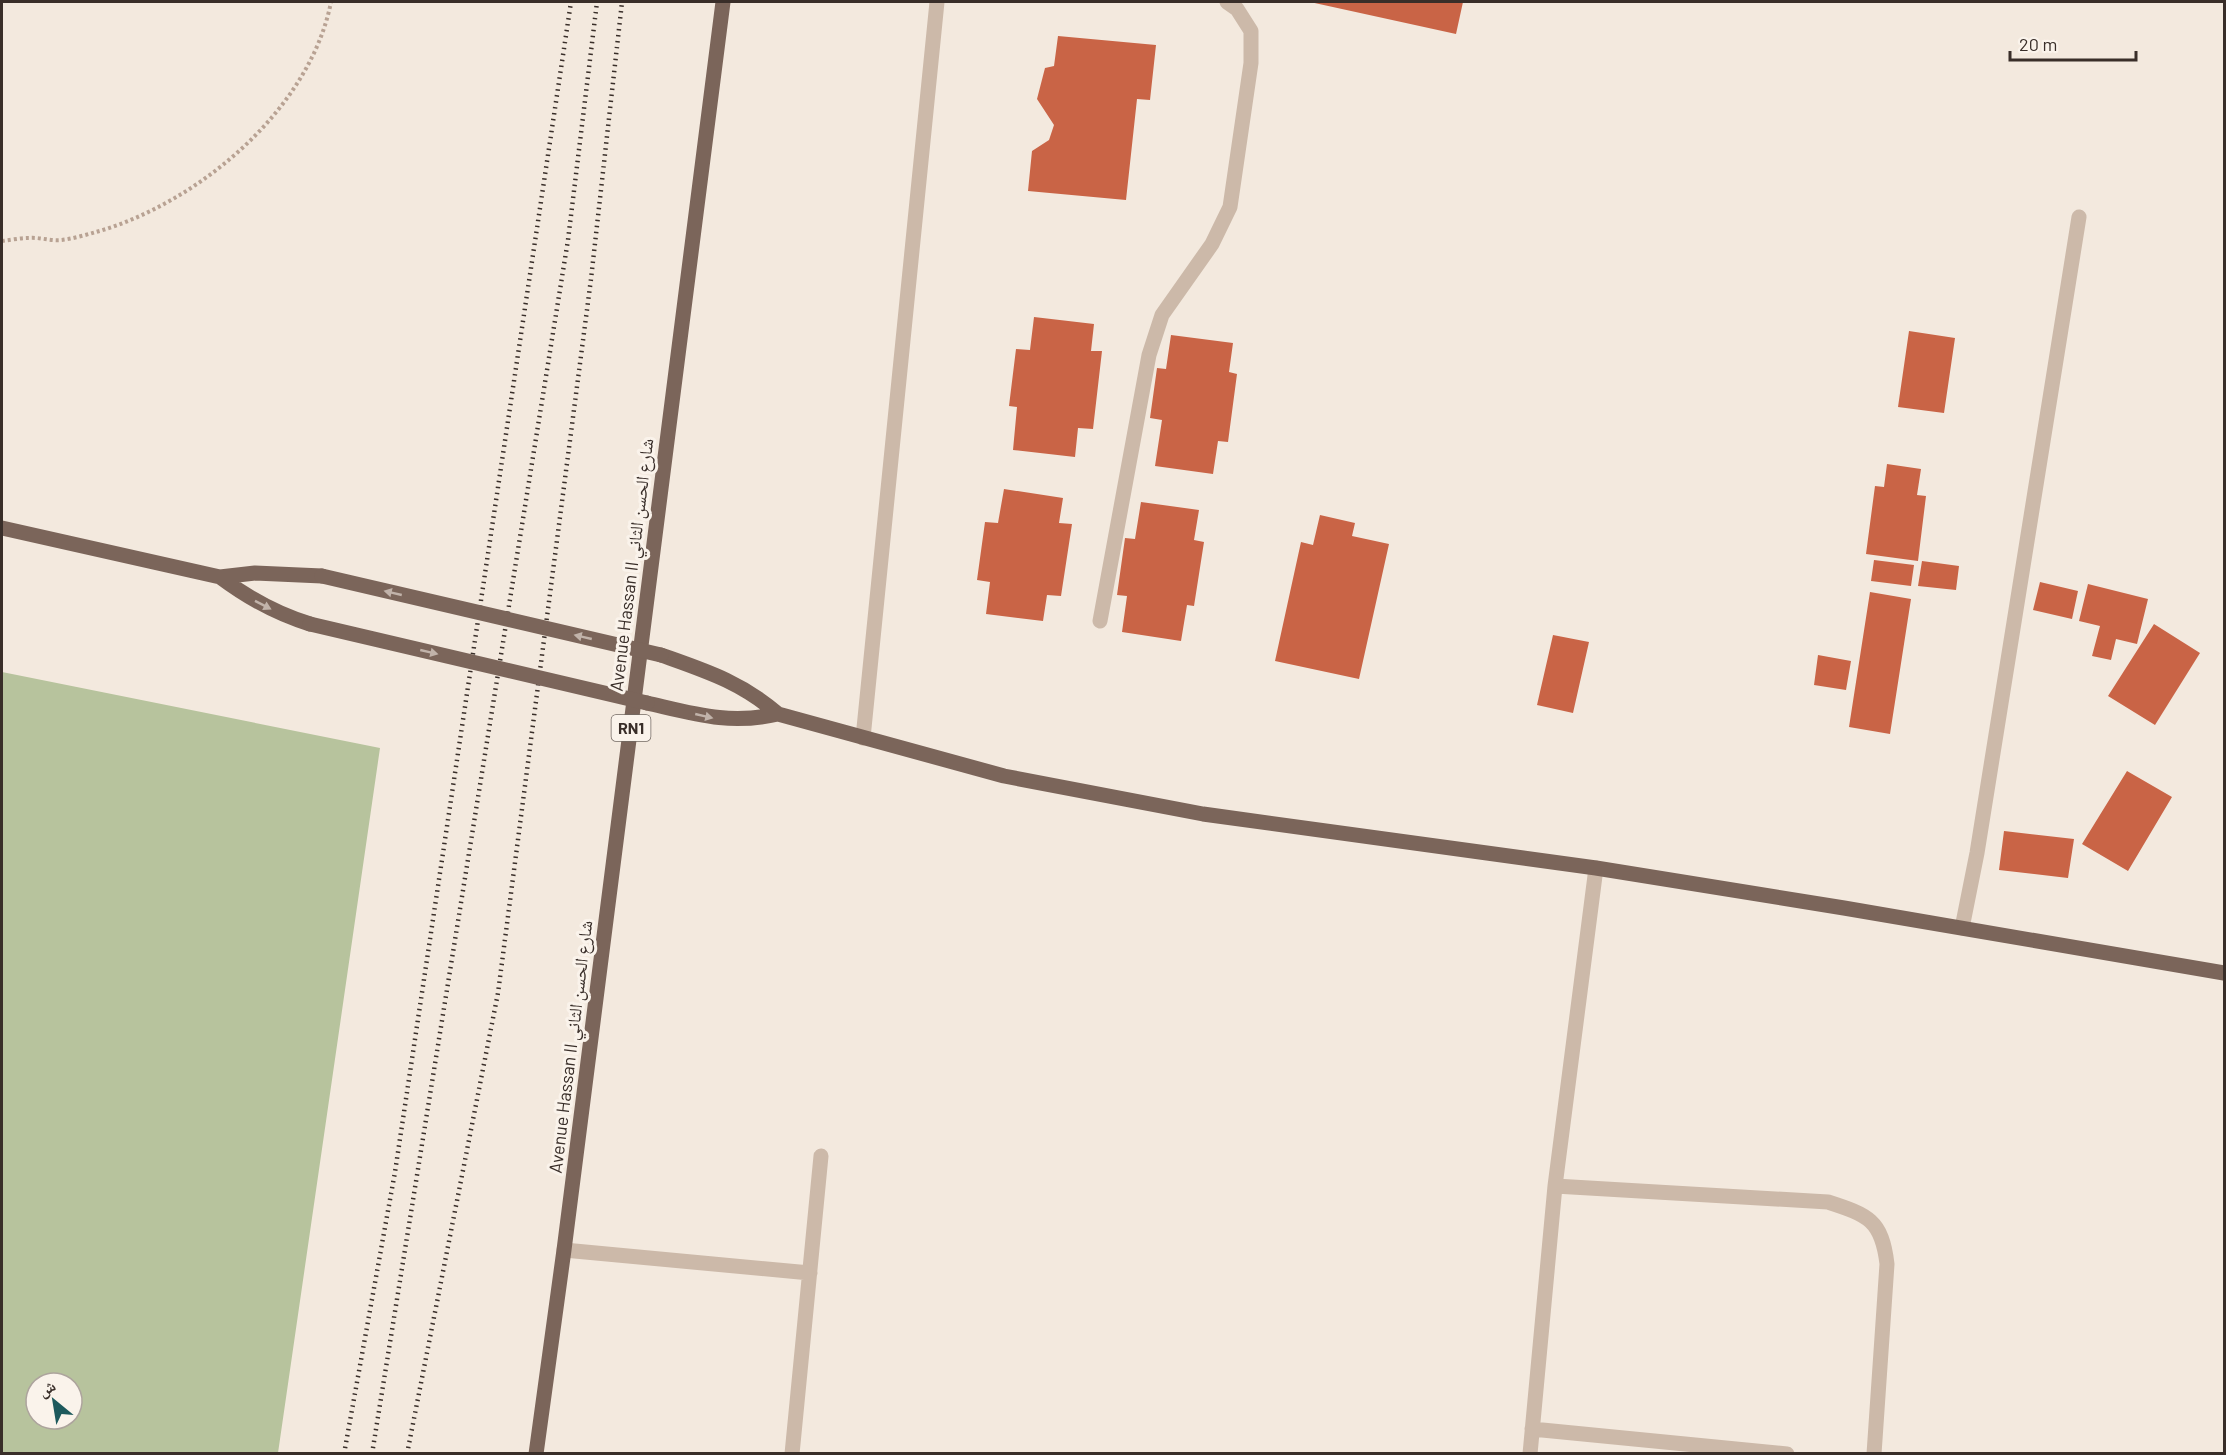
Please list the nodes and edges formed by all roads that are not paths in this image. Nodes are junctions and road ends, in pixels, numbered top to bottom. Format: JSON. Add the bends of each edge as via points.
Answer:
{"nodes":[{"id":1,"x":723,"y":2,"type":"edge"},
{"id":2,"x":937,"y":2,"type":"edge"},
{"id":3,"x":1227,"y":2,"type":"edge"},
{"id":4,"x":2079,"y":217,"type":"dead end"},
{"id":5,"x":2,"y":528,"type":"edge"},
{"id":6,"x":220,"y":577,"type":"junction"},
{"id":7,"x":1100,"y":621,"type":"dead end"},
{"id":8,"x":778,"y":714,"type":"junction"},
{"id":9,"x":863,"y":738,"type":"junction"},
{"id":10,"x":1596,"y":868,"type":"junction"},
{"id":11,"x":1962,"y":928,"type":"junction"},
{"id":12,"x":2224,"y":973,"type":"edge"},
{"id":13,"x":821,"y":1156,"type":"dead end"},
{"id":14,"x":1555,"y":1186,"type":"junction"},
{"id":15,"x":564,"y":1250,"type":"junction"},
{"id":16,"x":810,"y":1273,"type":"junction"},
{"id":17,"x":1532,"y":1429,"type":"junction"},
{"id":18,"x":536,"y":1454,"type":"edge"},
{"id":19,"x":792,"y":1454,"type":"edge"},
{"id":20,"x":1530,"y":1454,"type":"edge"},
{"id":21,"x":1787,"y":1454,"type":"edge"},
{"id":22,"x":1874,"y":1454,"type":"edge"}],
"edges":[{"from":1,"to":15,"type":"main road","name":"Avenue Hassan II شارع الحسن الثاني","number":"RN1"},
{"from":2,"to":9,"type":"street"},
{"from":3,"to":7,"type":"street","via":[[1237,9],[1251,31],[1251,63],[1230,207],[1212,244],[1162,315],[1149,355]]},
{"from":4,"to":11,"type":"street"},
{"from":5,"to":6,"type":"main road"},
{"from":6,"to":8,"type":"main road","one_way":true,"bridge":true,"via":[[265,607],[310,624],[717,719]]},
{"from":8,"to":6,"type":"main road","one_way":true,"bridge":true,"via":[[737,684],[660,655],[322,576],[255,573]]},
{"from":8,"to":9,"type":"main road"},
{"from":9,"to":10,"type":"main road","via":[[1004,776],[1203,814]]},
{"from":10,"to":11,"type":"main road"},
{"from":10,"to":14,"type":"street"},
{"from":11,"to":12,"type":"main road"},
{"from":13,"to":16,"type":"street"},
{"from":14,"to":17,"type":"street"},
{"from":14,"to":22,"type":"street","via":[[1828,1202],[1860,1212],[1876,1227],[1885,1245],[1887,1264]]},
{"from":15,"to":16,"type":"street"},
{"from":15,"to":18,"type":"main road","name":"Avenue Hassan II شارع الحسن الثاني","number":"RN1"},
{"from":16,"to":19,"type":"street"},
{"from":17,"to":20,"type":"street"},
{"from":17,"to":21,"type":"street"}]}
